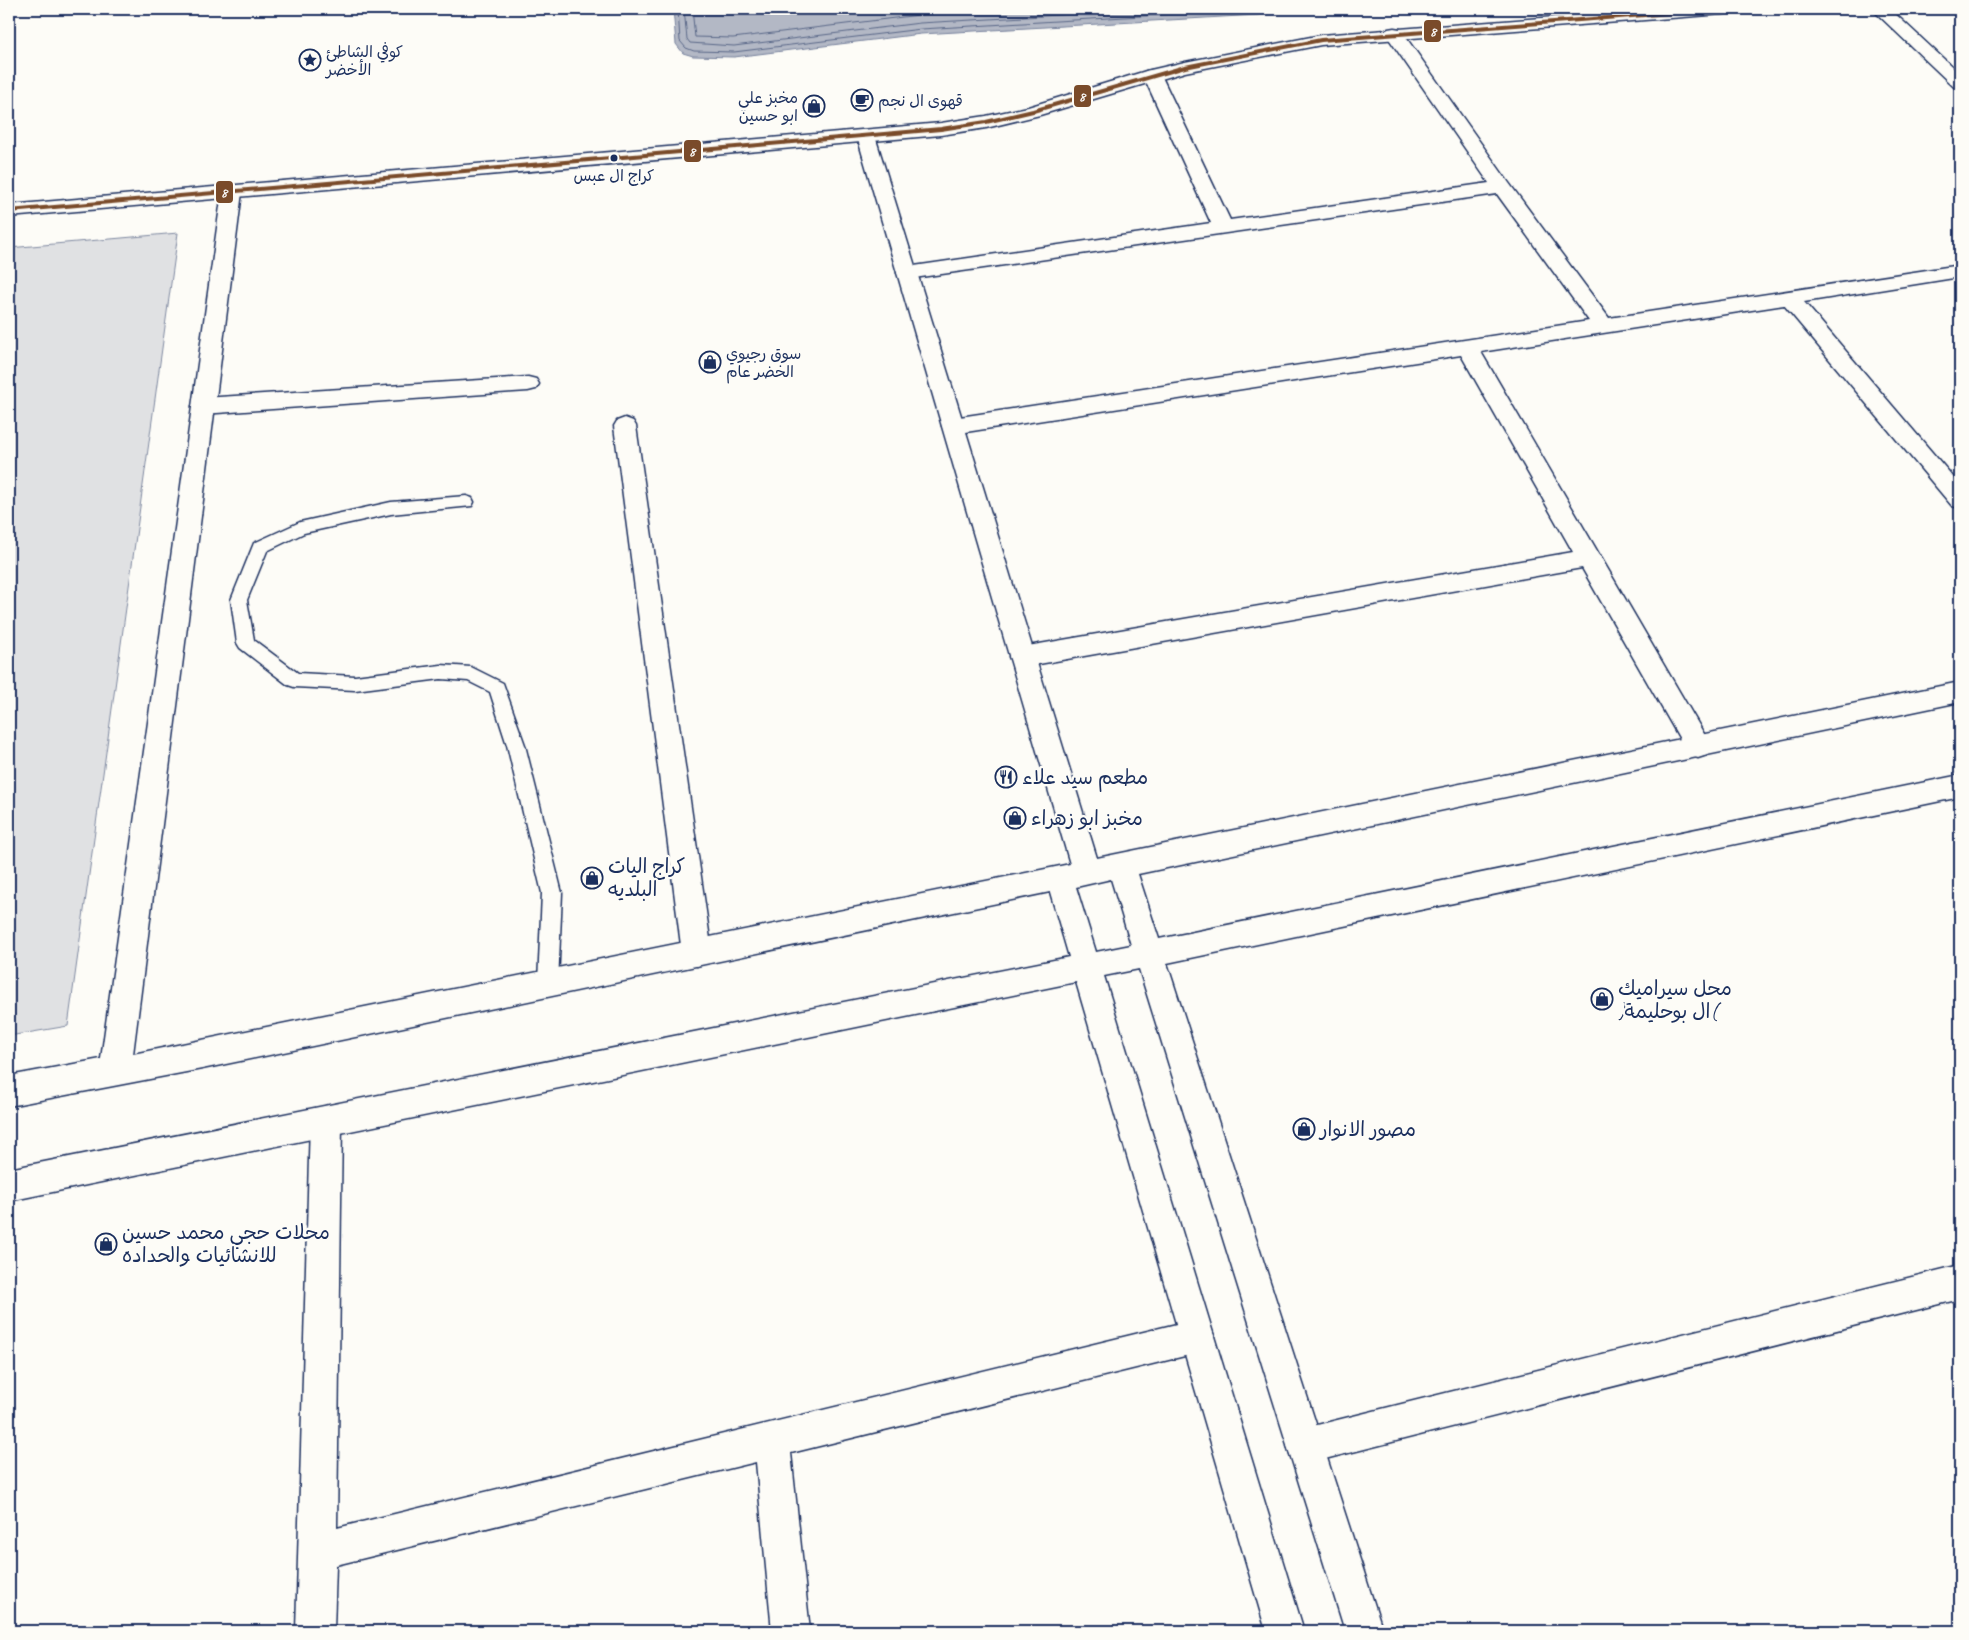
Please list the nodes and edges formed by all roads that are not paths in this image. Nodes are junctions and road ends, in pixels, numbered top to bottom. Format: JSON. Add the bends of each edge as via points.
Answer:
{"nodes":[{"id":1,"x":1724,"y":9,"type":"edge"},
{"id":2,"x":1880,"y":9,"type":"edge"},
{"id":3,"x":1394,"y":33,"type":"junction"},
{"id":4,"x":1152,"y":75,"type":"junction"},
{"id":5,"x":1960,"y":83,"type":"edge"},
{"id":6,"x":866,"y":136,"type":"junction"},
{"id":7,"x":1502,"y":187,"type":"junction"},
{"id":8,"x":232,"y":192,"type":"junction"},
{"id":9,"x":9,"y":211,"type":"edge"},
{"id":10,"x":1223,"y":227,"type":"junction"},
{"id":11,"x":1960,"y":271,"type":"edge"},
{"id":12,"x":907,"y":273,"type":"junction"},
{"id":13,"x":1789,"y":297,"type":"junction"},
{"id":14,"x":1604,"y":326,"type":"junction"},
{"id":15,"x":1466,"y":347,"type":"junction"},
{"id":16,"x":528,"y":384,"type":"dead end"},
{"id":17,"x":203,"y":406,"type":"junction"},
{"id":18,"x":624,"y":426,"type":"dead end"},
{"id":19,"x":953,"y":426,"type":"junction"},
{"id":20,"x":1960,"y":500,"type":"edge"},
{"id":21,"x":466,"y":502,"type":"dead end"},
{"id":22,"x":1589,"y":558,"type":"junction"},
{"id":23,"x":1022,"y":657,"type":"junction"},
{"id":24,"x":1960,"y":692,"type":"edge"},
{"id":25,"x":1698,"y":746,"type":"junction"},
{"id":26,"x":1960,"y":786,"type":"edge"},
{"id":27,"x":1121,"y":866,"type":"junction"},
{"id":28,"x":1073,"y":876,"type":"junction"},
{"id":29,"x":697,"y":953,"type":"junction"},
{"id":30,"x":1149,"y":954,"type":"junction"},
{"id":31,"x":1086,"y":967,"type":"junction"},
{"id":32,"x":548,"y":983,"type":"junction"},
{"id":33,"x":115,"y":1071,"type":"junction"},
{"id":34,"x":9,"y":1091,"type":"edge"},
{"id":35,"x":326,"y":1121,"type":"junction"},
{"id":36,"x":9,"y":1185,"type":"edge"},
{"id":37,"x":1960,"y":1282,"type":"edge"},
{"id":38,"x":1197,"y":1336,"type":"junction"},
{"id":39,"x":772,"y":1440,"type":"junction"},
{"id":40,"x":1305,"y":1446,"type":"junction"},
{"id":41,"x":318,"y":1551,"type":"junction"},
{"id":42,"x":314,"y":1631,"type":"edge"},
{"id":43,"x":792,"y":1631,"type":"edge"},
{"id":44,"x":1285,"y":1631,"type":"edge"},
{"id":45,"x":1364,"y":1631,"type":"edge"}],
"edges":[{"from":1,"to":3,"type":"street"},
{"from":2,"to":5,"type":"street"},
{"from":3,"to":4,"type":"street","via":[[1321,40]]},
{"from":3,"to":7,"type":"street"},
{"from":4,"to":6,"type":"street","via":[[986,122]]},
{"from":4,"to":10,"type":"street"},
{"from":6,"to":8,"type":"street"},
{"from":6,"to":12,"type":"street"},
{"from":7,"to":10,"type":"street"},
{"from":7,"to":14,"type":"street"},
{"from":8,"to":9,"type":"street"},
{"from":8,"to":17,"type":"street"},
{"from":10,"to":12,"type":"street"},
{"from":11,"to":13,"type":"street"},
{"from":12,"to":19,"type":"street"},
{"from":13,"to":14,"type":"street"},
{"from":13,"to":20,"type":"street"},
{"from":14,"to":15,"type":"street"},
{"from":15,"to":19,"type":"street"},
{"from":15,"to":22,"type":"street"},
{"from":16,"to":17,"type":"street"},
{"from":17,"to":33,"type":"street"},
{"from":18,"to":29,"type":"street"},
{"from":19,"to":23,"type":"street"},
{"from":21,"to":32,"type":"lane","via":[[391,508],[300,528],[260,547],[239,600],[246,643],[294,680],[355,683],[441,672],[471,674],[498,688],[516,745],[552,892]]},
{"from":22,"to":23,"type":"street"},
{"from":22,"to":25,"type":"street"},
{"from":23,"to":28,"type":"street"},
{"from":24,"to":25,"type":"street"},
{"from":25,"to":27,"type":"street"},
{"from":26,"to":30,"type":"street"},
{"from":27,"to":28,"type":"street"},
{"from":27,"to":30,"type":"street"},
{"from":28,"to":29,"type":"street"},
{"from":28,"to":31,"type":"street"},
{"from":29,"to":32,"type":"street"},
{"from":30,"to":31,"type":"street"},
{"from":30,"to":40,"type":"street"},
{"from":31,"to":35,"type":"street"},
{"from":31,"to":38,"type":"street"},
{"from":32,"to":33,"type":"street"},
{"from":33,"to":34,"type":"street"},
{"from":35,"to":36,"type":"street"},
{"from":35,"to":41,"type":"street"},
{"from":37,"to":40,"type":"street"},
{"from":38,"to":39,"type":"street"},
{"from":38,"to":44,"type":"street"},
{"from":39,"to":41,"type":"street"},
{"from":39,"to":43,"type":"street"},
{"from":40,"to":45,"type":"street"},
{"from":41,"to":42,"type":"street"}]}
